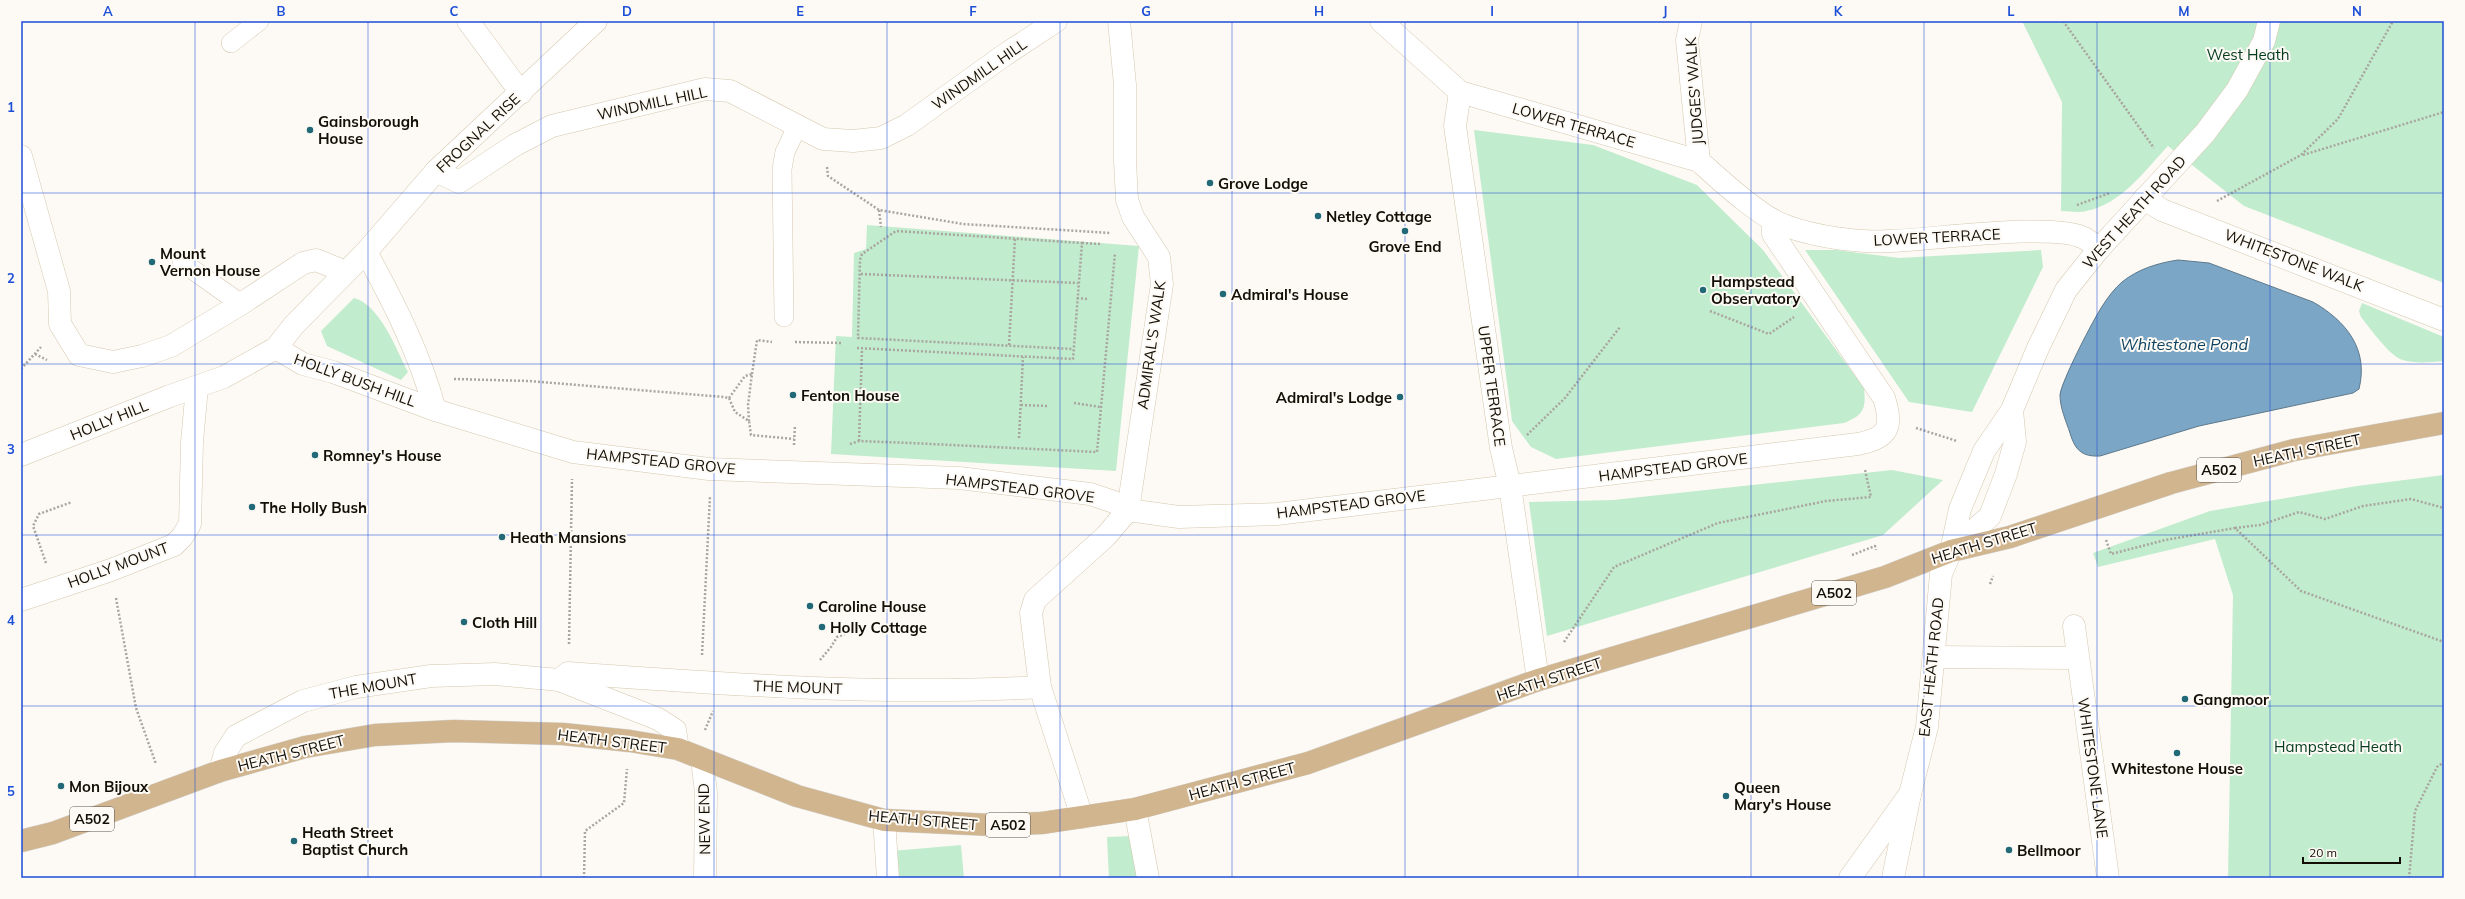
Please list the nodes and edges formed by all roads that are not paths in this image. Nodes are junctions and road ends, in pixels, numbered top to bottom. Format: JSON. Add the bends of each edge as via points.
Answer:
{"nodes":[{"id":1,"x":259,"y":21,"type":"edge"},
{"id":2,"x":468,"y":21,"type":"edge"},
{"id":3,"x":596,"y":21,"type":"edge"},
{"id":4,"x":1056,"y":21,"type":"edge"},
{"id":5,"x":1119,"y":21,"type":"edge"},
{"id":6,"x":1382,"y":21,"type":"edge"},
{"id":7,"x":1690,"y":21,"type":"edge"},
{"id":8,"x":2268,"y":21,"type":"edge"},
{"id":9,"x":231,"y":43,"type":"dead end"},
{"id":10,"x":521,"y":92,"type":"junction"},
{"id":11,"x":1460,"y":92,"type":"junction"},
{"id":12,"x":798,"y":125,"type":"junction"},
{"id":13,"x":21,"y":156,"type":"edge"},
{"id":14,"x":1699,"y":161,"type":"junction"},
{"id":15,"x":436,"y":171,"type":"junction"},
{"id":16,"x":2144,"y":199,"type":"junction"},
{"id":17,"x":1773,"y":220,"type":"junction"},
{"id":18,"x":2098,"y":250,"type":"junction"},
{"id":19,"x":366,"y":252,"type":"junction"},
{"id":20,"x":182,"y":262,"type":"dead end"},
{"id":21,"x":346,"y":272,"type":"junction"},
{"id":22,"x":241,"y":304,"type":"junction"},
{"id":23,"x":784,"y":317,"type":"dead end"},
{"id":24,"x":2444,"y":320,"type":"edge"},
{"id":25,"x":276,"y":348,"type":"junction"},
{"id":26,"x":197,"y":387,"type":"junction"},
{"id":27,"x":435,"y":410,"type":"junction"},
{"id":28,"x":2012,"y":410,"type":"junction"},
{"id":29,"x":2444,"y":423,"type":"edge"},
{"id":30,"x":21,"y":455,"type":"edge"},
{"id":31,"x":1510,"y":486,"type":"junction"},
{"id":32,"x":1128,"y":510,"type":"junction"},
{"id":33,"x":1951,"y":551,"type":"junction"},
{"id":34,"x":21,"y":600,"type":"edge"},
{"id":35,"x":2074,"y":626,"type":"dead end"},
{"id":36,"x":1934,"y":657,"type":"junction"},
{"id":37,"x":2077,"y":658,"type":"junction"},
{"id":38,"x":564,"y":677,"type":"junction"},
{"id":39,"x":1538,"y":680,"type":"junction"},
{"id":40,"x":1040,"y":688,"type":"junction"},
{"id":41,"x":691,"y":755,"type":"junction"},
{"id":42,"x":220,"y":771,"type":"junction"},
{"id":43,"x":1910,"y":794,"type":"junction"},
{"id":44,"x":1135,"y":809,"type":"junction"},
{"id":45,"x":1082,"y":817,"type":"junction"},
{"id":46,"x":884,"y":820,"type":"junction"},
{"id":47,"x":21,"y":841,"type":"edge"},
{"id":48,"x":705,"y":878,"type":"edge"},
{"id":49,"x":888,"y":878,"type":"edge"},
{"id":50,"x":1148,"y":878,"type":"edge"},
{"id":51,"x":1850,"y":878,"type":"edge"},
{"id":52,"x":1894,"y":878,"type":"edge"},
{"id":53,"x":2108,"y":878,"type":"edge"}],
"edges":[{"from":1,"to":9,"type":"lane"},
{"from":2,"to":10,"type":"street"},
{"from":3,"to":10,"type":"street","name":"FROGNAL RISE"},
{"from":4,"to":12,"type":"street","name":"WINDMILL HILL","via":[[907,125],[881,138],[853,141],[823,139]]},
{"from":5,"to":32,"type":"street","name":"ADMIRAL'S WALK","via":[[1125,85],[1124,161],[1127,200],[1133,217],[1159,257],[1162,284]]},
{"from":6,"to":11,"type":"street","name":"LOWER TERRACE"},
{"from":7,"to":14,"type":"street","name":"JUDGES' WALK","via":[[1687,40]]},
{"from":8,"to":16,"type":"street","name":"WEST HEATH ROAD","via":[[2264,42],[2237,90],[2205,133]]},
{"from":10,"to":15,"type":"street","name":"FROGNAL RISE"},
{"from":11,"to":14,"type":"street","name":"LOWER TERRACE"},
{"from":11,"to":31,"type":"street","name":"UPPER TERRACE","via":[[1455,126],[1501,448]]},
{"from":12,"to":15,"type":"street","name":"WINDMILL HILL","via":[[730,91],[704,89],[552,126],[515,145],[459,182]]},
{"from":12,"to":23,"type":"lane","via":[[785,152],[782,169]]},
{"from":13,"to":22,"type":"street","via":[[59,291],[60,324],[79,355],[113,362],[142,356],[171,346]]},
{"from":14,"to":17,"type":"street","name":"LOWER TERRACE","via":[[1724,184]]},
{"from":15,"to":19,"type":"street","name":"FROGNAL RISE"},
{"from":16,"to":18,"type":"street","name":"WEST HEATH ROAD"},
{"from":16,"to":24,"type":"street","name":"WHITESTONE WALK","via":[[2162,210]]},
{"from":17,"to":18,"type":"street","name":"LOWER TERRACE","via":[[1786,226],[1823,235],[1889,242],[2021,232],[2060,232],[2084,237]]},
{"from":17,"to":31,"type":"street","name":"HAMPSTEAD GROVE","via":[[1773,234],[1884,398],[1888,425],[1873,441]]},
{"from":18,"to":28,"type":"street","name":"WEST HEATH ROAD","via":[[2066,290]]},
{"from":19,"to":21,"type":"street","name":"HOLLY BUSH HILL"},
{"from":19,"to":27,"type":"street","via":[[401,317],[428,384]]},
{"from":20,"to":22,"type":"lane"},
{"from":21,"to":22,"type":"street","via":[[316,260],[303,263]]},
{"from":21,"to":25,"type":"street","name":"HOLLY BUSH HILL","via":[[294,325]]},
{"from":25,"to":26,"type":"street","name":"HOLLY BUSH HILL","via":[[224,377]]},
{"from":25,"to":27,"type":"street","name":"HOLLY BUSH HILL","via":[[303,364],[333,372]]},
{"from":26,"to":30,"type":"street","name":"HOLLY HILL"},
{"from":26,"to":34,"type":"street","name":"HOLLY MOUNT","via":[[192,442],[190,524],[182,537],[174,545],[111,570]]},
{"from":27,"to":32,"type":"street","name":"HAMPSTEAD GROVE","via":[[573,452],[709,469],[959,478],[1090,494]]},
{"from":28,"to":33,"type":"street","name":"WEST HEATH ROAD","via":[[1984,451],[1960,509]]},
{"from":28,"to":33,"type":"street","name":"WEST HEATH ROAD","via":[[2015,442],[1990,516]]},
{"from":29,"to":33,"type":"main road","name":"HEATH STREET","number":"A502","via":[[2294,450],[2171,483],[2010,537]]},
{"from":31,"to":32,"type":"street","name":"HAMPSTEAD GROVE","via":[[1440,492],[1277,514],[1179,517]]},
{"from":31,"to":39,"type":"street","name":"UPPER TERRACE"},
{"from":32,"to":40,"type":"street","via":[[1106,536],[1035,600],[1027,613]]},
{"from":33,"to":36,"type":"street","name":"EAST HEATH ROAD","via":[[1941,574]]},
{"from":33,"to":39,"type":"main road","name":"HEATH STREET","number":"A502","via":[[1885,578]]},
{"from":35,"to":37,"type":"street","name":"WHITESTONE LANE"},
{"from":36,"to":37,"type":"street"},
{"from":36,"to":43,"type":"street","name":"EAST HEATH ROAD","via":[[1927,727]]},
{"from":37,"to":53,"type":"street","name":"WHITESTONE LANE"},
{"from":38,"to":40,"type":"street","name":"THE MOUNT","via":[[795,687],[952,690]]},
{"from":38,"to":41,"type":"street","name":"THE MOUNT","via":[[658,719],[674,730]]},
{"from":38,"to":42,"type":"street","name":"THE MOUNT","via":[[495,674],[431,676],[356,687],[303,701],[236,736],[225,753]]},
{"from":39,"to":44,"type":"main road","name":"HEATH STREET","number":"A502","via":[[1308,763]]},
{"from":40,"to":45,"type":"street"},
{"from":41,"to":42,"type":"main road","name":"HEATH STREET","number":"A502","via":[[630,741],[509,731],[454,731],[375,735],[330,742]]},
{"from":41,"to":46,"type":"main road","name":"HEATH STREET","number":"A502","via":[[797,796]]},
{"from":41,"to":48,"type":"street","name":"NEW END","via":[[706,792]]},
{"from":42,"to":47,"type":"main road","name":"HEATH STREET","number":"A502","via":[[53,833]]},
{"from":43,"to":51,"type":"street"},
{"from":43,"to":52,"type":"street","name":"EAST HEATH ROAD"},
{"from":44,"to":45,"type":"main road","name":"HEATH STREET","number":"A502"},
{"from":44,"to":50,"type":"street"},
{"from":45,"to":46,"type":"main road","name":"HEATH STREET","number":"A502","via":[[994,826]]},
{"from":46,"to":49,"type":"street"}]}
